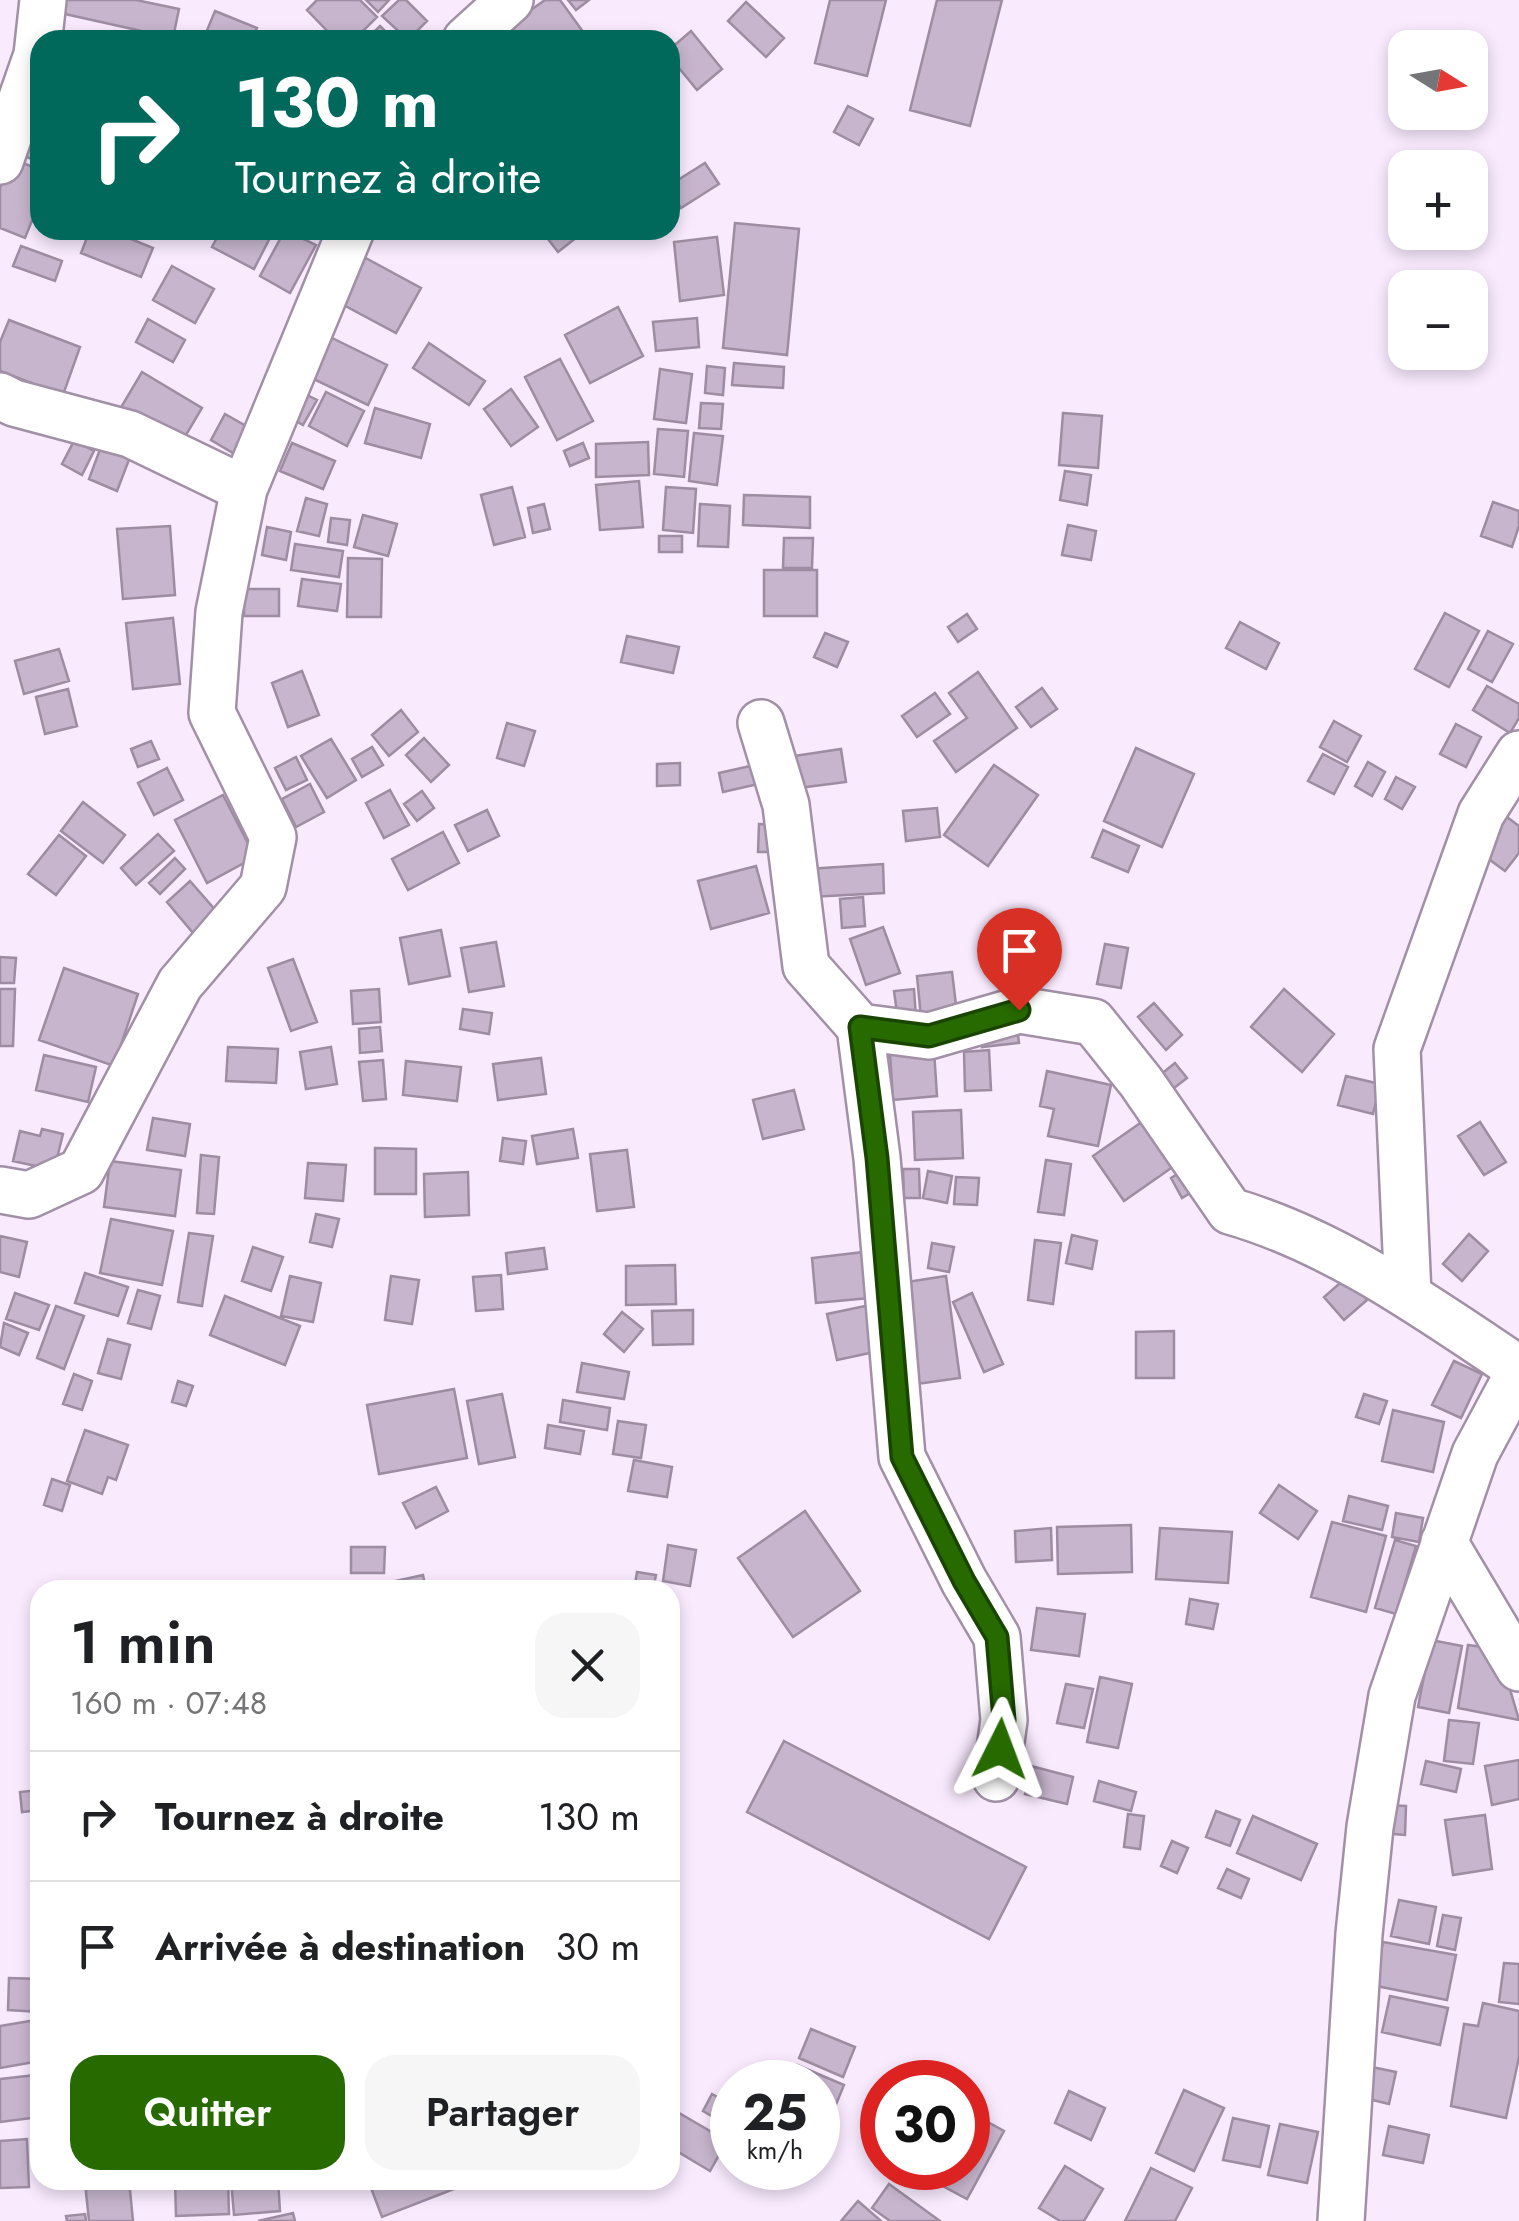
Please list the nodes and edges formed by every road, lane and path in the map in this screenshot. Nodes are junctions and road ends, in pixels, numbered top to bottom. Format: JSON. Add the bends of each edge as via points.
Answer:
{"nodes":[{"id":1,"x":43,"y":0,"type":"edge"},
{"id":2,"x":510,"y":0,"type":"edge"},
{"id":3,"x":40,"y":30,"type":"edge"},
{"id":4,"x":477,"y":30,"type":"edge"},
{"id":5,"x":30,"y":77,"type":"edge"},
{"id":6,"x":0,"y":161,"type":"edge"},
{"id":7,"x":347,"y":240,"type":"edge"},
{"id":8,"x":0,"y":396,"type":"edge"},
{"id":9,"x":244,"y":489,"type":"junction"},
{"id":10,"x":761,"y":723,"type":"dead end"},
{"id":11,"x":1519,"y":754,"type":"edge"},
{"id":12,"x":860,"y":1027,"type":"junction"},
{"id":13,"x":0,"y":1190,"type":"edge"},
{"id":14,"x":1408,"y":1295,"type":"junction"},
{"id":15,"x":1519,"y":1371,"type":"edge"},
{"id":16,"x":1444,"y":1542,"type":"junction"},
{"id":17,"x":1519,"y":1668,"type":"edge"},
{"id":18,"x":996,"y":1778,"type":"dead end"},
{"id":19,"x":1341,"y":2221,"type":"edge"}],
"edges":[{"from":1,"to":3,"type":"street"},
{"from":2,"to":4,"type":"street"},
{"from":5,"to":6,"type":"street"},
{"from":7,"to":9,"type":"street"},
{"from":8,"to":9,"type":"street","via":[[130,434]]},
{"from":9,"to":13,"type":"street","via":[[219,612],[212,713],[272,837],[263,887],[180,984],[81,1170],[29,1196]]},
{"from":10,"to":12,"type":"street","via":[[786,805],[806,966]]},
{"from":11,"to":14,"type":"street","via":[[1481,814],[1396,1049]]},
{"from":12,"to":14,"type":"street","via":[[929,1036],[1019,1010],[1093,1022],[1230,1212],[1268,1222]]},
{"from":12,"to":18,"type":"street","via":[[902,1457],[997,1637],[1004,1720]]},
{"from":14,"to":15,"type":"street"},
{"from":15,"to":16,"type":"street","via":[[1474,1454]]},
{"from":16,"to":17,"type":"street"},
{"from":16,"to":19,"type":"street","via":[[1392,1696],[1370,1826]]}]}
